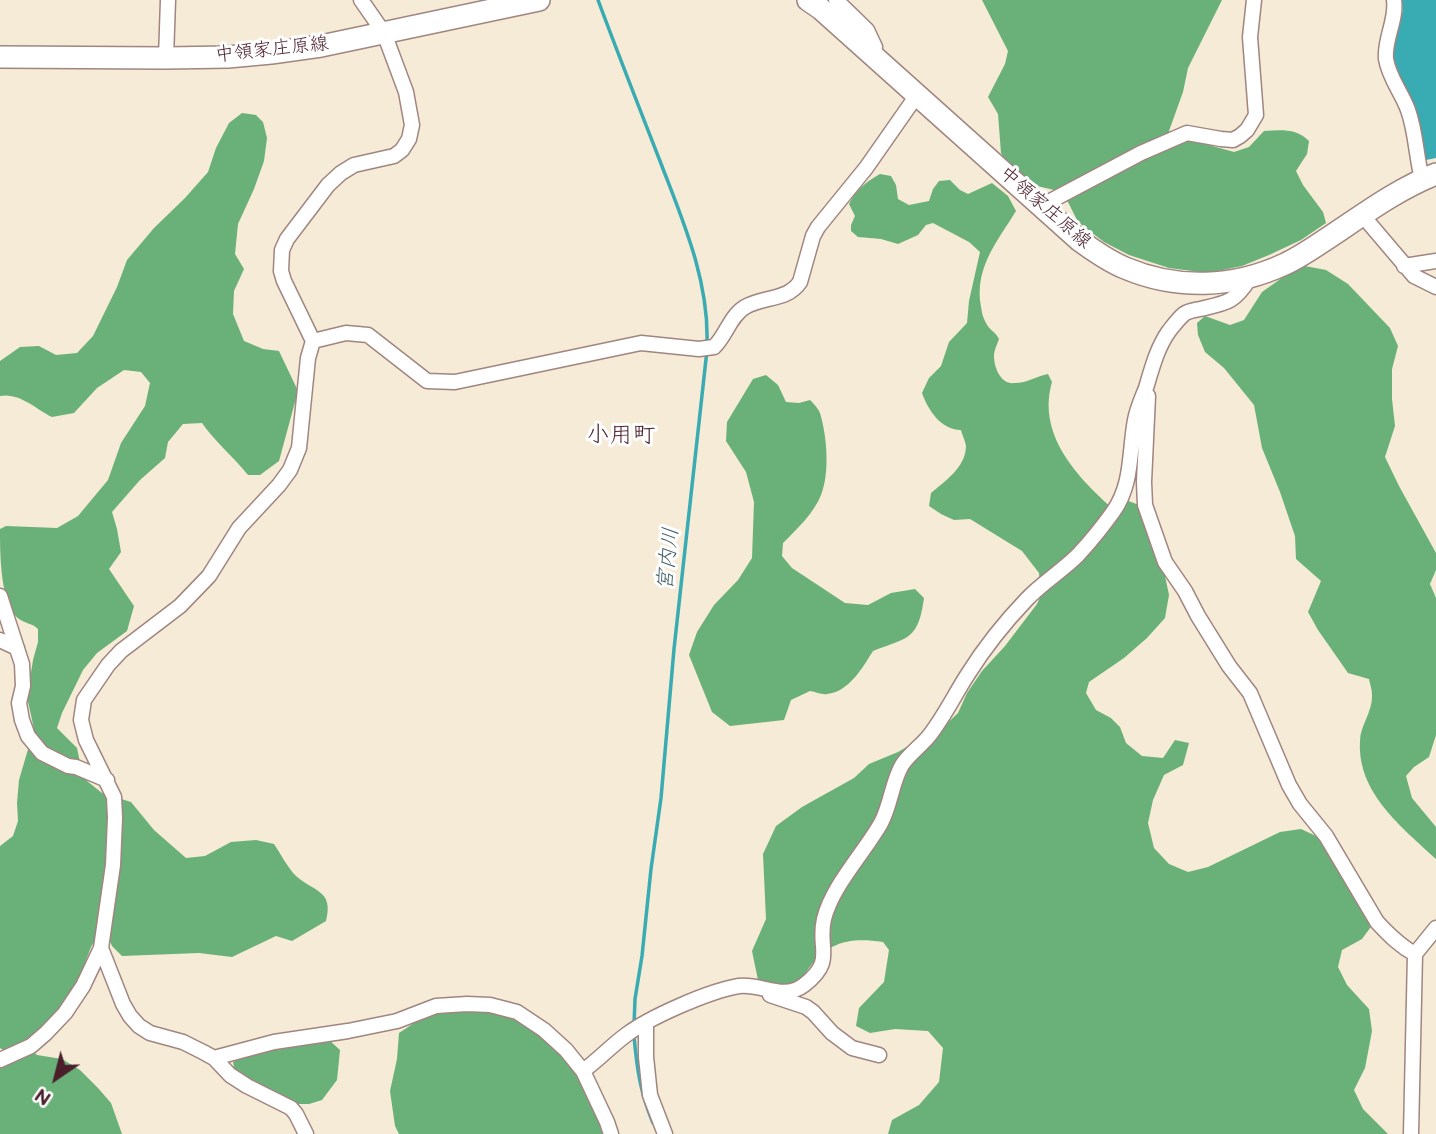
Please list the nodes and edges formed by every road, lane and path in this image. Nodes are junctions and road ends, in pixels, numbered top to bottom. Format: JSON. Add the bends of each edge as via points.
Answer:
{"nodes":[{"id":1,"x":167,"y":0,"type":"edge"},
{"id":2,"x":361,"y":0,"type":"edge"},
{"id":3,"x":539,"y":0,"type":"edge"},
{"id":4,"x":808,"y":0,"type":"edge"},
{"id":5,"x":836,"y":0,"type":"edge"},
{"id":6,"x":1254,"y":0,"type":"edge"},
{"id":7,"x":1394,"y":0,"type":"edge"},
{"id":8,"x":384,"y":33,"type":"junction"},
{"id":9,"x":872,"y":55,"type":"junction"},
{"id":10,"x":0,"y":57,"type":"edge"},
{"id":11,"x":166,"y":58,"type":"junction"},
{"id":12,"x":917,"y":95,"type":"junction"},
{"id":13,"x":1429,"y":176,"type":"edge"},
{"id":14,"x":1041,"y":206,"type":"junction"},
{"id":15,"x":1363,"y":216,"type":"junction"},
{"id":16,"x":1436,"y":261,"type":"edge"},
{"id":17,"x":1404,"y":266,"type":"junction"},
{"id":18,"x":1250,"y":278,"type":"junction"},
{"id":19,"x":1436,"y":287,"type":"edge"},
{"id":20,"x":313,"y":341,"type":"junction"},
{"id":21,"x":1148,"y":381,"type":"junction"},
{"id":22,"x":0,"y":596,"type":"edge"},
{"id":23,"x":0,"y":640,"type":"edge"},
{"id":24,"x":17,"y":648,"type":"junction"},
{"id":25,"x":107,"y":780,"type":"junction"},
{"id":26,"x":1436,"y":928,"type":"edge"},
{"id":27,"x":101,"y":948,"type":"junction"},
{"id":28,"x":1415,"y":954,"type":"junction"},
{"id":29,"x":764,"y":989,"type":"junction"},
{"id":30,"x":640,"y":1027,"type":"junction"},
{"id":31,"x":879,"y":1055,"type":"dead end"},
{"id":32,"x":214,"y":1058,"type":"junction"},
{"id":33,"x":0,"y":1060,"type":"edge"},
{"id":34,"x":583,"y":1071,"type":"junction"},
{"id":35,"x":306,"y":1134,"type":"edge"},
{"id":36,"x":611,"y":1134,"type":"edge"},
{"id":37,"x":665,"y":1134,"type":"edge"},
{"id":38,"x":1411,"y":1134,"type":"edge"}],
"edges":[{"from":1,"to":11,"type":"street"},
{"from":2,"to":8,"type":"street"},
{"from":3,"to":8,"type":"main road","name":"中領家庄原線"},
{"from":4,"to":9,"type":"main road","name":"中領家庄原線"},
{"from":5,"to":9,"type":"street","via":[[867,30],[875,47]]},
{"from":6,"to":14,"type":"street","via":[[1250,37],[1256,115],[1247,130],[1233,140],[1187,133]]},
{"from":7,"to":13,"type":"street","via":[[1386,58]]},
{"from":8,"to":11,"type":"main road","name":"中領家庄原線","via":[[271,53]]},
{"from":8,"to":20,"type":"street","via":[[405,92],[412,125],[409,139],[394,156],[354,165],[341,173],[282,250],[284,281]]},
{"from":9,"to":12,"type":"main road","name":"中領家庄原線"},
{"from":10,"to":11,"type":"main road","name":"中領家庄原線"},
{"from":12,"to":14,"type":"main road","name":"中領家庄原線"},
{"from":12,"to":20,"type":"street","via":[[818,227],[796,287],[741,310],[716,345],[641,343],[439,382],[427,380],[368,335],[346,333]]},
{"from":13,"to":15,"type":"main road","name":"中領家庄原線"},
{"from":14,"to":18,"type":"main road","name":"中領家庄原線","via":[[1087,246],[1136,272],[1181,283]]},
{"from":15,"to":17,"type":"street"},
{"from":15,"to":18,"type":"main road","name":"中領家庄原線","via":[[1286,264]]},
{"from":16,"to":17,"type":"street"},
{"from":17,"to":19,"type":"street"},
{"from":18,"to":21,"type":"street","via":[[1231,301],[1185,314],[1156,354]]},
{"from":20,"to":25,"type":"street","via":[[299,448],[290,470],[239,528],[209,576],[180,606],[121,651],[84,700],[81,720],[86,740]]},
{"from":21,"to":28,"type":"street","via":[[1145,505],[1165,562],[1250,693],[1300,804],[1326,836],[1377,922]]},
{"from":21,"to":29,"type":"street","via":[[1135,419],[1126,485],[1115,510],[1078,554],[1003,625],[929,737],[902,766],[882,821],[827,911],[823,962],[813,976],[796,989]]},
{"from":22,"to":24,"type":"street"},
{"from":23,"to":24,"type":"street"},
{"from":24,"to":25,"type":"street","via":[[23,686],[19,703],[28,736],[42,753]]},
{"from":25,"to":27,"type":"street","via":[[115,818]]},
{"from":26,"to":28,"type":"street"},
{"from":27,"to":32,"type":"street","via":[[123,1004],[139,1026]]},
{"from":27,"to":33,"type":"street","via":[[83,986],[59,1020],[31,1046]]},
{"from":28,"to":38,"type":"street"},
{"from":29,"to":30,"type":"street","via":[[739,986],[720,991]]},
{"from":29,"to":31,"type":"street","via":[[775,998],[806,1007],[852,1048]]},
{"from":30,"to":34,"type":"street"},
{"from":30,"to":37,"type":"street","via":[[650,1095]]},
{"from":32,"to":34,"type":"street","via":[[274,1042],[397,1021],[436,1006],[467,1004],[517,1012],[566,1050]]},
{"from":32,"to":35,"type":"street","via":[[230,1075],[291,1108]]},
{"from":34,"to":36,"type":"street"}]}
